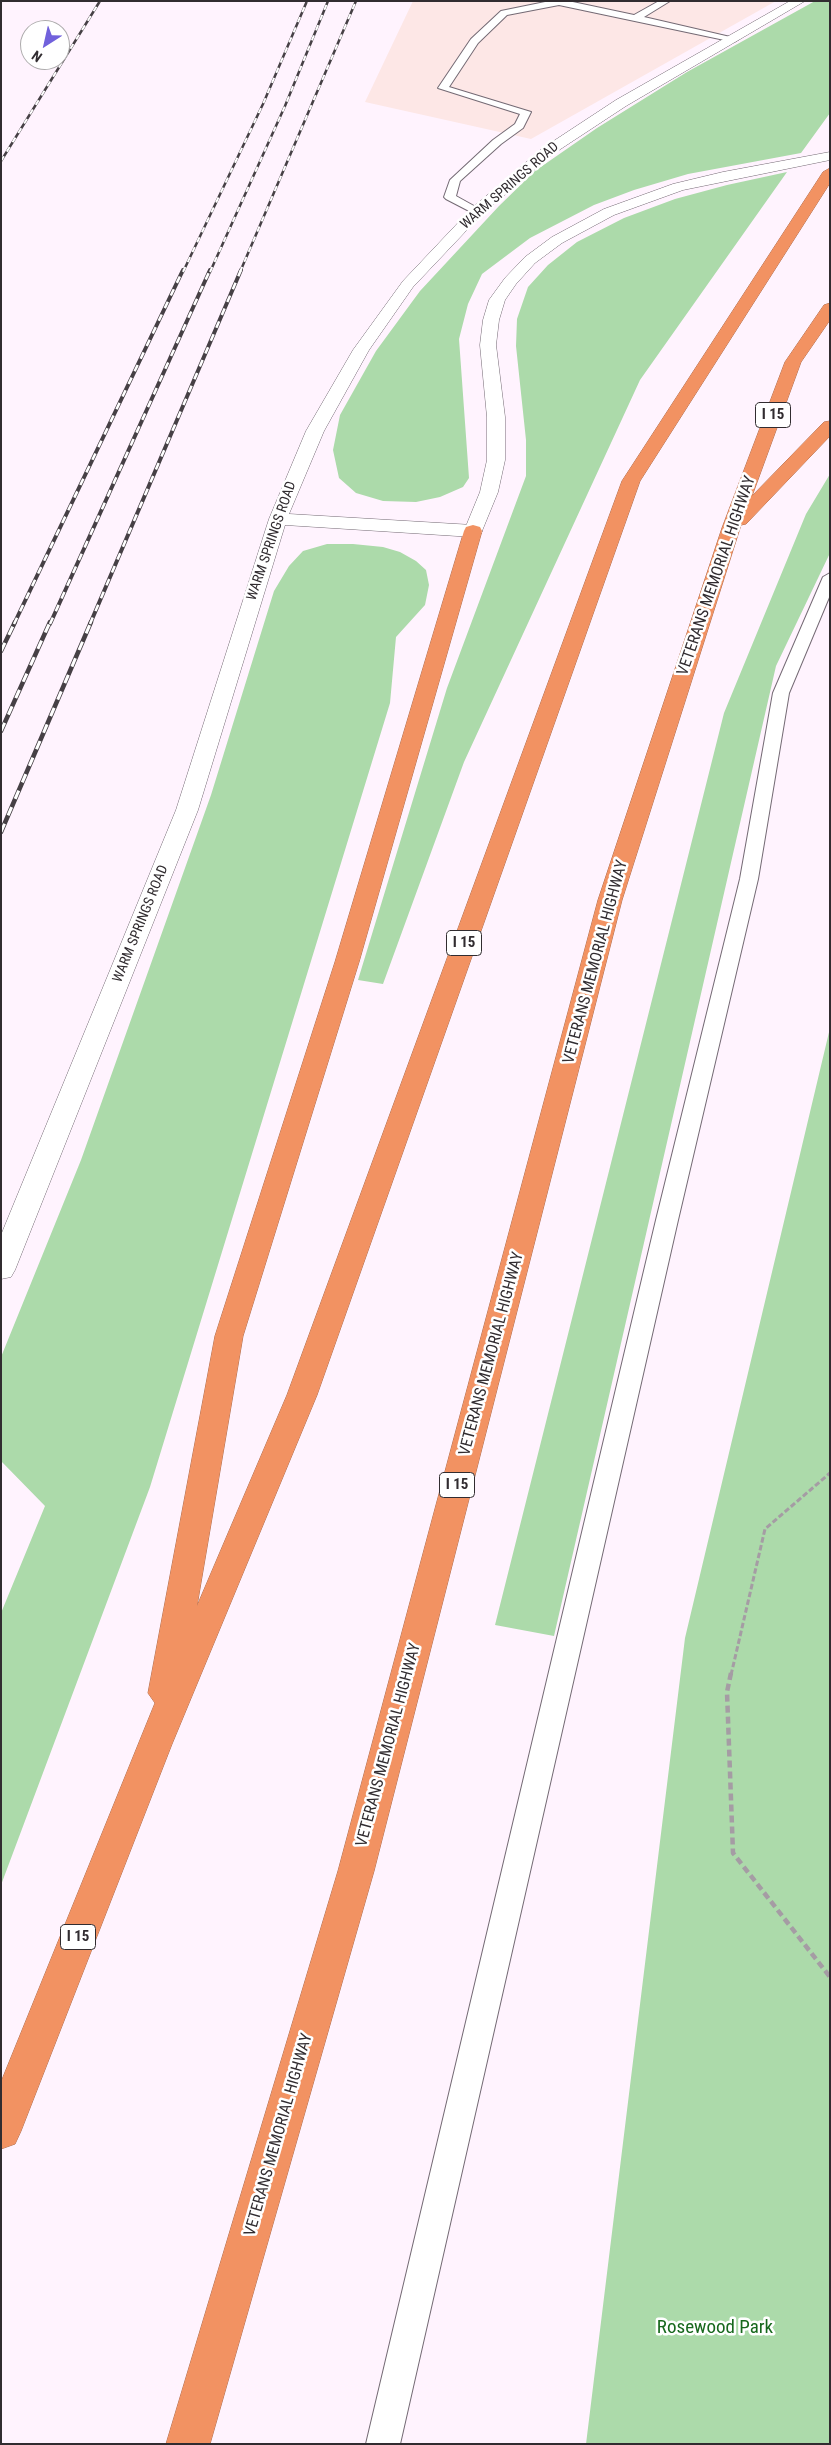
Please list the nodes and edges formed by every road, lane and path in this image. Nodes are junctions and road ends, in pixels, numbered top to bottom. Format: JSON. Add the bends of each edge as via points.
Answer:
{"nodes":[{"id":1,"x":666,"y":1,"type":"edge"},
{"id":2,"x":799,"y":1,"type":"edge"},
{"id":3,"x":555,"y":2,"type":"edge"},
{"id":4,"x":634,"y":19,"type":"junction"},
{"id":5,"x":734,"y":39,"type":"junction"},
{"id":6,"x":830,"y":156,"type":"edge"},
{"id":7,"x":830,"y":172,"type":"edge"},
{"id":8,"x":477,"y":211,"type":"junction"},
{"id":9,"x":830,"y":308,"type":"edge"},
{"id":10,"x":830,"y":426,"type":"edge"},
{"id":11,"x":278,"y":519,"type":"junction"},
{"id":12,"x":731,"y":528,"type":"junction"},
{"id":13,"x":473,"y":531,"type":"junction"},
{"id":14,"x":830,"y":577,"type":"edge"},
{"id":15,"x":1,"y":1270,"type":"edge"},
{"id":16,"x":830,"y":1472,"type":"edge"},
{"id":17,"x":155,"y":1744,"type":"junction"},
{"id":18,"x":830,"y":1977,"type":"edge"},
{"id":19,"x":1,"y":2131,"type":"edge"},
{"id":20,"x":188,"y":2444,"type":"edge"},
{"id":21,"x":384,"y":2444,"type":"edge"}],
"edges":[{"from":1,"to":4,"type":"lane"},
{"from":2,"to":5,"type":"street","name":"WARM SPRINGS ROAD"},
{"from":3,"to":4,"type":"lane"},
{"from":3,"to":8,"type":"lane","via":[[504,13],[474,42],[443,88],[526,112],[519,126],[455,180],[450,197]]},
{"from":4,"to":5,"type":"lane"},
{"from":5,"to":8,"type":"street","name":"WARM SPRINGS ROAD","via":[[621,103],[548,151]]},
{"from":6,"to":13,"type":"street","via":[[678,187],[609,212],[557,240],[530,260],[510,281],[497,300],[491,320],[488,345],[496,417],[496,460],[489,492]]},
{"from":7,"to":17,"type":"highway","number":"I 15","via":[[631,481],[302,1395]]},
{"from":8,"to":11,"type":"street","name":"WARM SPRINGS ROAD","via":[[408,284],[361,350],[315,431]]},
{"from":9,"to":12,"type":"highway","name":"VETERANS MEMORIAL HIGHWAY","number":"I 15","via":[[793,362]]},
{"from":10,"to":12,"type":"highway"},
{"from":11,"to":13,"type":"street"},
{"from":11,"to":15,"type":"street","name":"WARM SPRINGS ROAD","via":[[186,810]]},
{"from":12,"to":20,"type":"highway","name":"VETERANS MEMORIAL HIGHWAY","number":"I 15","via":[[610,900],[356,1871]]},
{"from":13,"to":17,"type":"highway","via":[[347,962],[229,1336]]},
{"from":14,"to":21,"type":"lane","via":[[781,692],[749,879]]},
{"from":16,"to":18,"type":"path","via":[[765,1529],[727,1692],[733,1852]]},
{"from":17,"to":19,"type":"highway","number":"I 15"}]}
